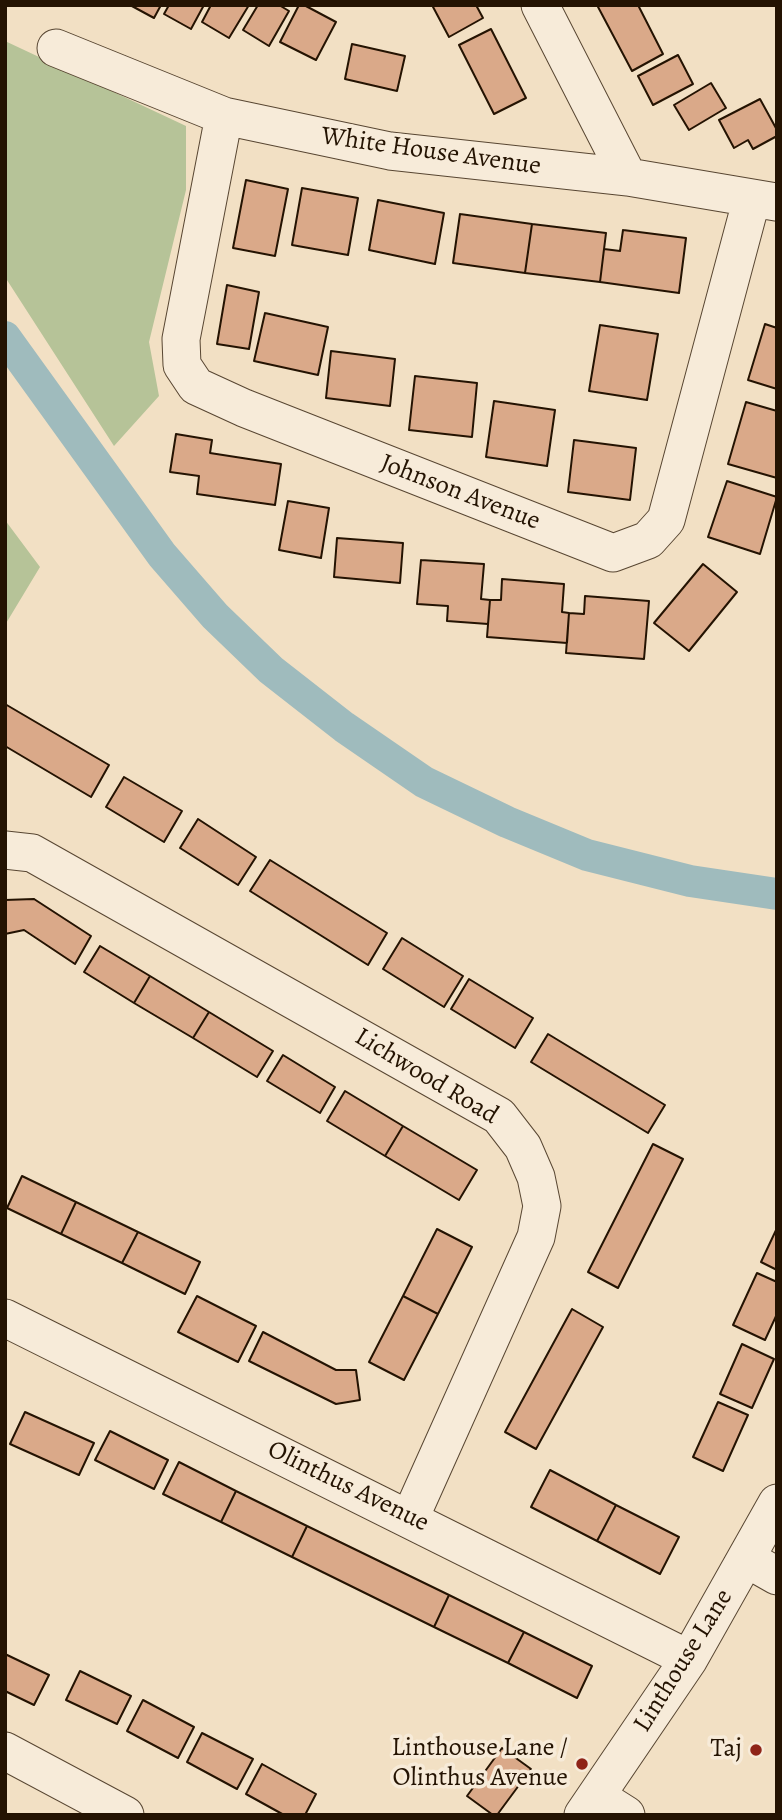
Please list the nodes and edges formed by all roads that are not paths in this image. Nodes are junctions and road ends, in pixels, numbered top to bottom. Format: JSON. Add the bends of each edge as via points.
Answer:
{"nodes":[{"id":1,"x":540,"y":5,"type":"edge"},
{"id":2,"x":56,"y":48,"type":"dead end"},
{"id":3,"x":224,"y":116,"type":"junction"},
{"id":4,"x":628,"y":177,"type":"junction"},
{"id":5,"x":764,"y":200,"type":"edge"},
{"id":6,"x":5,"y":850,"type":"edge"},
{"id":7,"x":5,"y":1318,"type":"edge"},
{"id":8,"x":777,"y":1503,"type":"edge"},
{"id":9,"x":410,"y":1518,"type":"junction"},
{"id":10,"x":762,"y":1567,"type":"edge"},
{"id":11,"x":689,"y":1659,"type":"junction"},
{"id":12,"x":5,"y":1751,"type":"edge"},
{"id":13,"x":602,"y":1808,"type":"edge"},
{"id":14,"x":125,"y":1815,"type":"edge"}],
"edges":[{"from":1,"to":4,"type":"street"},
{"from":2,"to":3,"type":"street","name":"White House Avenue"},
{"from":3,"to":4,"type":"street","name":"White House Avenue","via":[[390,151]]},
{"from":3,"to":5,"type":"street","name":"Johnson Avenue","via":[[181,339],[182,365],[196,386],[613,553],[648,540],[666,520]]},
{"from":4,"to":5,"type":"street","name":"White House Avenue"},
{"from":6,"to":9,"type":"street","name":"Lichwood Road","via":[[32,853],[487,1109],[499,1116],[523,1147],[542,1206],[536,1237]]},
{"from":7,"to":9,"type":"street","name":"Olinthus Avenue"},
{"from":8,"to":10,"type":"street","name":"Linthouse Lane"},
{"from":9,"to":11,"type":"street","name":"Olinthus Avenue"},
{"from":10,"to":11,"type":"street","name":"Linthouse Lane"},
{"from":11,"to":13,"type":"street","name":"Linthouse Lane"},
{"from":12,"to":14,"type":"street"}]}
